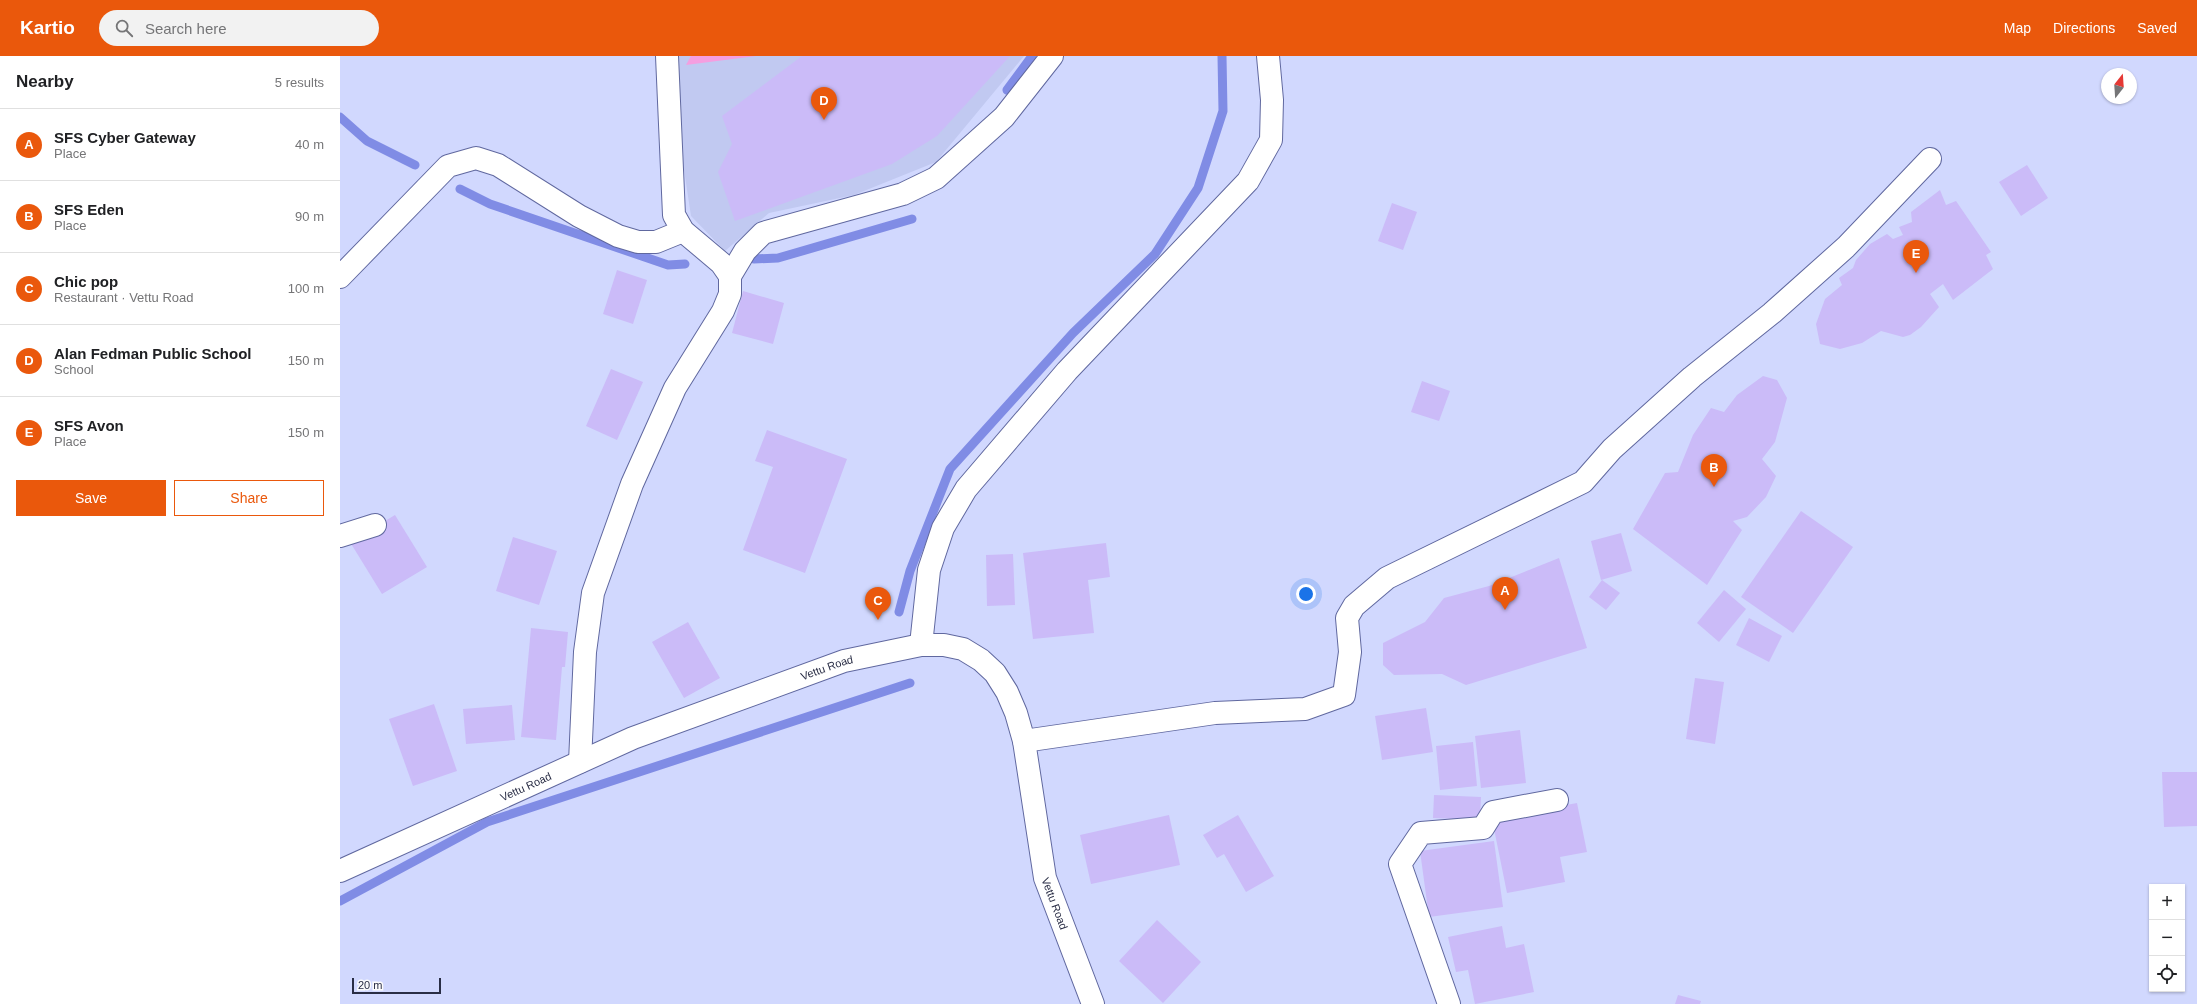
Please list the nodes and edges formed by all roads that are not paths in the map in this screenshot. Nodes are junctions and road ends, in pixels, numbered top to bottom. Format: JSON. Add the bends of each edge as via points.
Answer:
{"nodes":[{"id":1,"x":667,"y":56,"type":"edge"},
{"id":2,"x":1052,"y":56,"type":"edge"},
{"id":3,"x":1268,"y":56,"type":"edge"},
{"id":4,"x":1930,"y":159,"type":"dead end"},
{"id":5,"x":683,"y":231,"type":"junction"},
{"id":6,"x":730,"y":276,"type":"junction"},
{"id":7,"x":340,"y":277,"type":"edge"},
{"id":8,"x":375,"y":525,"type":"dead end"},
{"id":9,"x":340,"y":536,"type":"edge"},
{"id":10,"x":920,"y":645,"type":"junction"},
{"id":11,"x":1024,"y":741,"type":"junction"},
{"id":12,"x":580,"y":762,"type":"junction"},
{"id":13,"x":1557,"y":800,"type":"dead end"},
{"id":14,"x":340,"y":871,"type":"edge"},
{"id":15,"x":1093,"y":1004,"type":"edge"},
{"id":16,"x":1449,"y":1004,"type":"edge"}],
"edges":[{"from":1,"to":5,"type":"street","via":[[673,208]]},
{"from":2,"to":6,"type":"street","via":[[1004,117],[936,178],[903,194],[762,233],[745,251]]},
{"from":3,"to":10,"type":"street","via":[[1272,100],[1271,140],[1248,180],[1068,371],[966,490],[943,528],[928,570]]},
{"from":4,"to":11,"type":"street","via":[[1846,247],[1618,443],[1583,482],[1387,578],[1354,606],[1347,618],[1350,652],[1344,695],[1305,709],[1215,713]]},
{"from":5,"to":6,"type":"street","via":[[721,262]]},
{"from":5,"to":7,"type":"street","via":[[656,242],[638,242],[618,236],[579,216],[498,165],[476,158],[448,166]]},
{"from":6,"to":12,"type":"street","via":[[730,294],[723,311],[675,388],[632,484],[593,593],[585,652]]},
{"from":8,"to":9,"type":"street"},
{"from":10,"to":11,"type":"street","name":"Vettu Road","via":[[944,645],[963,649],[981,660],[995,673],[1007,692]]},
{"from":10,"to":12,"type":"street","name":"Vettu Road","via":[[844,661],[633,738]]},
{"from":11,"to":15,"type":"street","name":"Vettu Road","via":[[1045,878]]},
{"from":12,"to":14,"type":"street","name":"Vettu Road"},
{"from":13,"to":16,"type":"street","via":[[1493,812],[1483,828],[1421,833],[1400,864]]}]}
